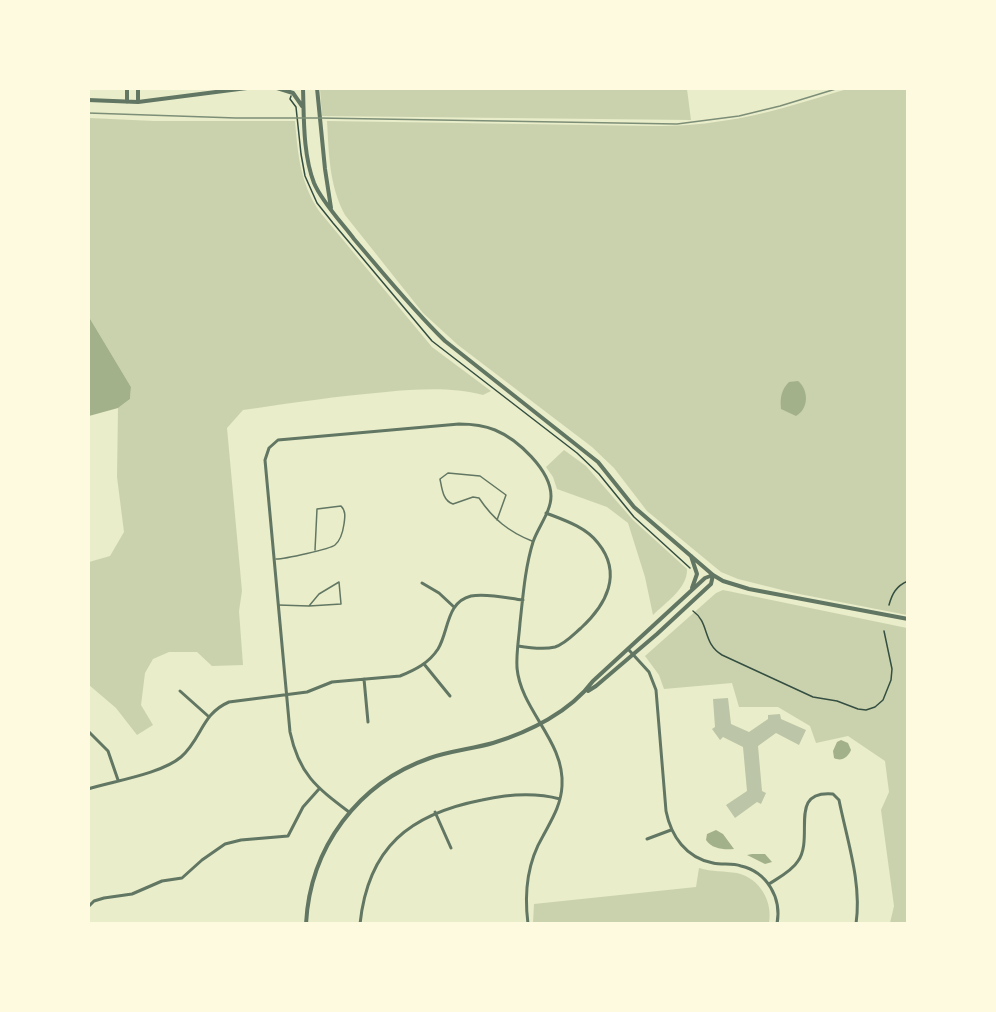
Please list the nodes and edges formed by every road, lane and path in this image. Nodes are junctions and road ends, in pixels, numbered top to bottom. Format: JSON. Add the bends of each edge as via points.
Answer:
{"nodes":[{"id":1,"x":116,"y":88,"type":"edge"},
{"id":2,"x":184,"y":88,"type":"edge"},
{"id":3,"x":247,"y":88,"type":"edge"},
{"id":4,"x":277,"y":88,"type":"edge"},
{"id":5,"x":303,"y":88,"type":"edge"},
{"id":6,"x":317,"y":88,"type":"edge"},
{"id":7,"x":127,"y":89,"type":"edge"},
{"id":8,"x":138,"y":89,"type":"edge"},
{"id":9,"x":293,"y":93,"type":"junction"},
{"id":10,"x":88,"y":100,"type":"edge"},
{"id":11,"x":127,"y":102,"type":"junction"},
{"id":12,"x":138,"y":102,"type":"junction"},
{"id":13,"x":304,"y":109,"type":"junction"},
{"id":14,"x":331,"y":208,"type":"junction"},
{"id":15,"x":546,"y":513,"type":"junction"},
{"id":16,"x":497,"y":520,"type":"junction"},
{"id":17,"x":533,"y":542,"type":"junction"},
{"id":18,"x":315,"y":550,"type":"junction"},
{"id":19,"x":690,"y":555,"type":"junction"},
{"id":20,"x":273,"y":560,"type":"junction"},
{"id":21,"x":692,"y":572,"type":"dead end"},
{"id":22,"x":713,"y":575,"type":"junction"},
{"id":23,"x":908,"y":582,"type":"edge"},
{"id":24,"x":422,"y":583,"type":"dead end"},
{"id":25,"x":690,"y":592,"type":"junction"},
{"id":26,"x":523,"y":600,"type":"junction"},
{"id":27,"x":278,"y":605,"type":"junction"},
{"id":28,"x":889,"y":605,"type":"dead end"},
{"id":29,"x":309,"y":606,"type":"junction"},
{"id":30,"x":454,"y":607,"type":"junction"},
{"id":31,"x":693,"y":610,"type":"dead end"},
{"id":32,"x":908,"y":619,"type":"edge"},
{"id":33,"x":884,"y":631,"type":"dead end"},
{"id":34,"x":518,"y":646,"type":"junction"},
{"id":35,"x":628,"y":649,"type":"junction"},
{"id":36,"x":634,"y":654,"type":"junction"},
{"id":37,"x":424,"y":664,"type":"junction"},
{"id":38,"x":364,"y":679,"type":"junction"},
{"id":39,"x":180,"y":691,"type":"dead end"},
{"id":40,"x":584,"y":693,"type":"junction"},
{"id":41,"x":286,"y":694,"type":"junction"},
{"id":42,"x":450,"y":696,"type":"dead end"},
{"id":43,"x":208,"y":716,"type":"junction"},
{"id":44,"x":368,"y":722,"type":"dead end"},
{"id":45,"x":541,"y":723,"type":"junction"},
{"id":46,"x":88,"y":731,"type":"edge"},
{"id":47,"x":118,"y":780,"type":"junction"},
{"id":48,"x":88,"y":789,"type":"edge"},
{"id":49,"x":320,"y":789,"type":"junction"},
{"id":50,"x":561,"y":799,"type":"junction"},
{"id":51,"x":349,"y":812,"type":"junction"},
{"id":52,"x":435,"y":812,"type":"junction"},
{"id":53,"x":671,"y":830,"type":"junction"},
{"id":54,"x":647,"y":838,"type":"dead end"},
{"id":55,"x":451,"y":848,"type":"dead end"},
{"id":56,"x":769,"y":884,"type":"junction"},
{"id":57,"x":88,"y":907,"type":"edge"},
{"id":58,"x":306,"y":924,"type":"edge"},
{"id":59,"x":360,"y":924,"type":"edge"},
{"id":60,"x":528,"y":924,"type":"edge"},
{"id":61,"x":777,"y":924,"type":"edge"},
{"id":62,"x":856,"y":924,"type":"edge"}],
"edges":[{"from":1,"to":7,"type":"street"},
{"from":2,"to":8,"type":"street"},
{"from":3,"to":12,"type":"street"},
{"from":4,"to":9,"type":"street"},
{"from":5,"to":13,"type":"street"},
{"from":6,"to":14,"type":"street"},
{"from":7,"to":8,"type":"street"},
{"from":7,"to":11,"type":"street"},
{"from":8,"to":12,"type":"street"},
{"from":9,"to":13,"type":"street"},
{"from":9,"to":21,"type":"path","via":[[290,99],[296,107],[310,190],[350,243],[432,341],[577,453],[634,517]]},
{"from":10,"to":11,"type":"street"},
{"from":11,"to":12,"type":"street"},
{"from":13,"to":14,"type":"street","via":[[310,171]]},
{"from":14,"to":19,"type":"street","via":[[431,328],[598,462],[634,507]]},
{"from":15,"to":17,"type":"street"},
{"from":15,"to":20,"type":"street","via":[[551,496],[539,465],[496,430],[472,424],[278,440],[269,448],[265,460]]},
{"from":15,"to":34,"type":"street","via":[[581,528],[598,543],[608,564],[609,587],[600,608],[565,642],[547,648]]},
{"from":16,"to":16,"type":"lane","via":[[479,498],[448,503],[440,479],[448,473],[486,479],[506,495]]},
{"from":16,"to":17,"type":"lane","via":[[514,534]]},
{"from":17,"to":26,"type":"street"},
{"from":18,"to":18,"type":"lane","via":[[317,509],[341,506],[344,526],[338,541],[333,547]]},
{"from":18,"to":20,"type":"lane"},
{"from":19,"to":22,"type":"street"},
{"from":19,"to":25,"type":"street","via":[[697,574]]},
{"from":20,"to":27,"type":"street"},
{"from":22,"to":25,"type":"street"},
{"from":22,"to":32,"type":"street","via":[[749,588]]},
{"from":22,"to":36,"type":"street","via":[[711,584]]},
{"from":23,"to":28,"type":"path","via":[[894,591]]},
{"from":24,"to":30,"type":"street"},
{"from":25,"to":35,"type":"street"},
{"from":26,"to":30,"type":"street","via":[[472,596]]},
{"from":26,"to":34,"type":"street"},
{"from":27,"to":29,"type":"lane"},
{"from":27,"to":41,"type":"street"},
{"from":29,"to":29,"type":"lane","via":[[341,604],[339,582],[319,594]]},
{"from":30,"to":37,"type":"street","via":[[437,651]]},
{"from":31,"to":33,"type":"path","via":[[702,618],[711,645],[722,655],[813,697],[863,709],[879,704],[889,687],[892,669]]},
{"from":34,"to":45,"type":"street","via":[[519,680]]},
{"from":35,"to":36,"type":"street"},
{"from":35,"to":40,"type":"street"},
{"from":36,"to":40,"type":"street"},
{"from":36,"to":53,"type":"street","via":[[649,672],[656,690]]},
{"from":37,"to":38,"type":"street","via":[[400,676]]},
{"from":37,"to":42,"type":"street"},
{"from":38,"to":41,"type":"street","via":[[332,682],[307,692]]},
{"from":38,"to":44,"type":"street"},
{"from":39,"to":43,"type":"street"},
{"from":40,"to":45,"type":"street"},
{"from":41,"to":43,"type":"street","via":[[229,702]]},
{"from":41,"to":49,"type":"street","via":[[294,752]]},
{"from":43,"to":47,"type":"street","via":[[179,759]]},
{"from":45,"to":50,"type":"street","via":[[559,758]]},
{"from":45,"to":51,"type":"street","via":[[494,743],[412,765],[376,786]]},
{"from":46,"to":47,"type":"street","via":[[108,751]]},
{"from":47,"to":48,"type":"street"},
{"from":49,"to":51,"type":"street"},
{"from":49,"to":57,"type":"street","via":[[303,807],[288,836],[225,844],[182,878],[94,901]]},
{"from":50,"to":52,"type":"street","via":[[502,796]]},
{"from":50,"to":60,"type":"street","via":[[530,867],[526,893]]},
{"from":51,"to":58,"type":"street","via":[[333,832],[316,870]]},
{"from":52,"to":55,"type":"street"},
{"from":52,"to":59,"type":"street","via":[[402,834],[380,859],[366,890]]},
{"from":53,"to":54,"type":"street"},
{"from":53,"to":56,"type":"street","via":[[694,856],[715,864],[744,866]]},
{"from":56,"to":61,"type":"street","via":[[777,903]]},
{"from":56,"to":62,"type":"street","via":[[800,858],[808,801],[816,795],[833,794],[839,800],[856,882]]}]}
